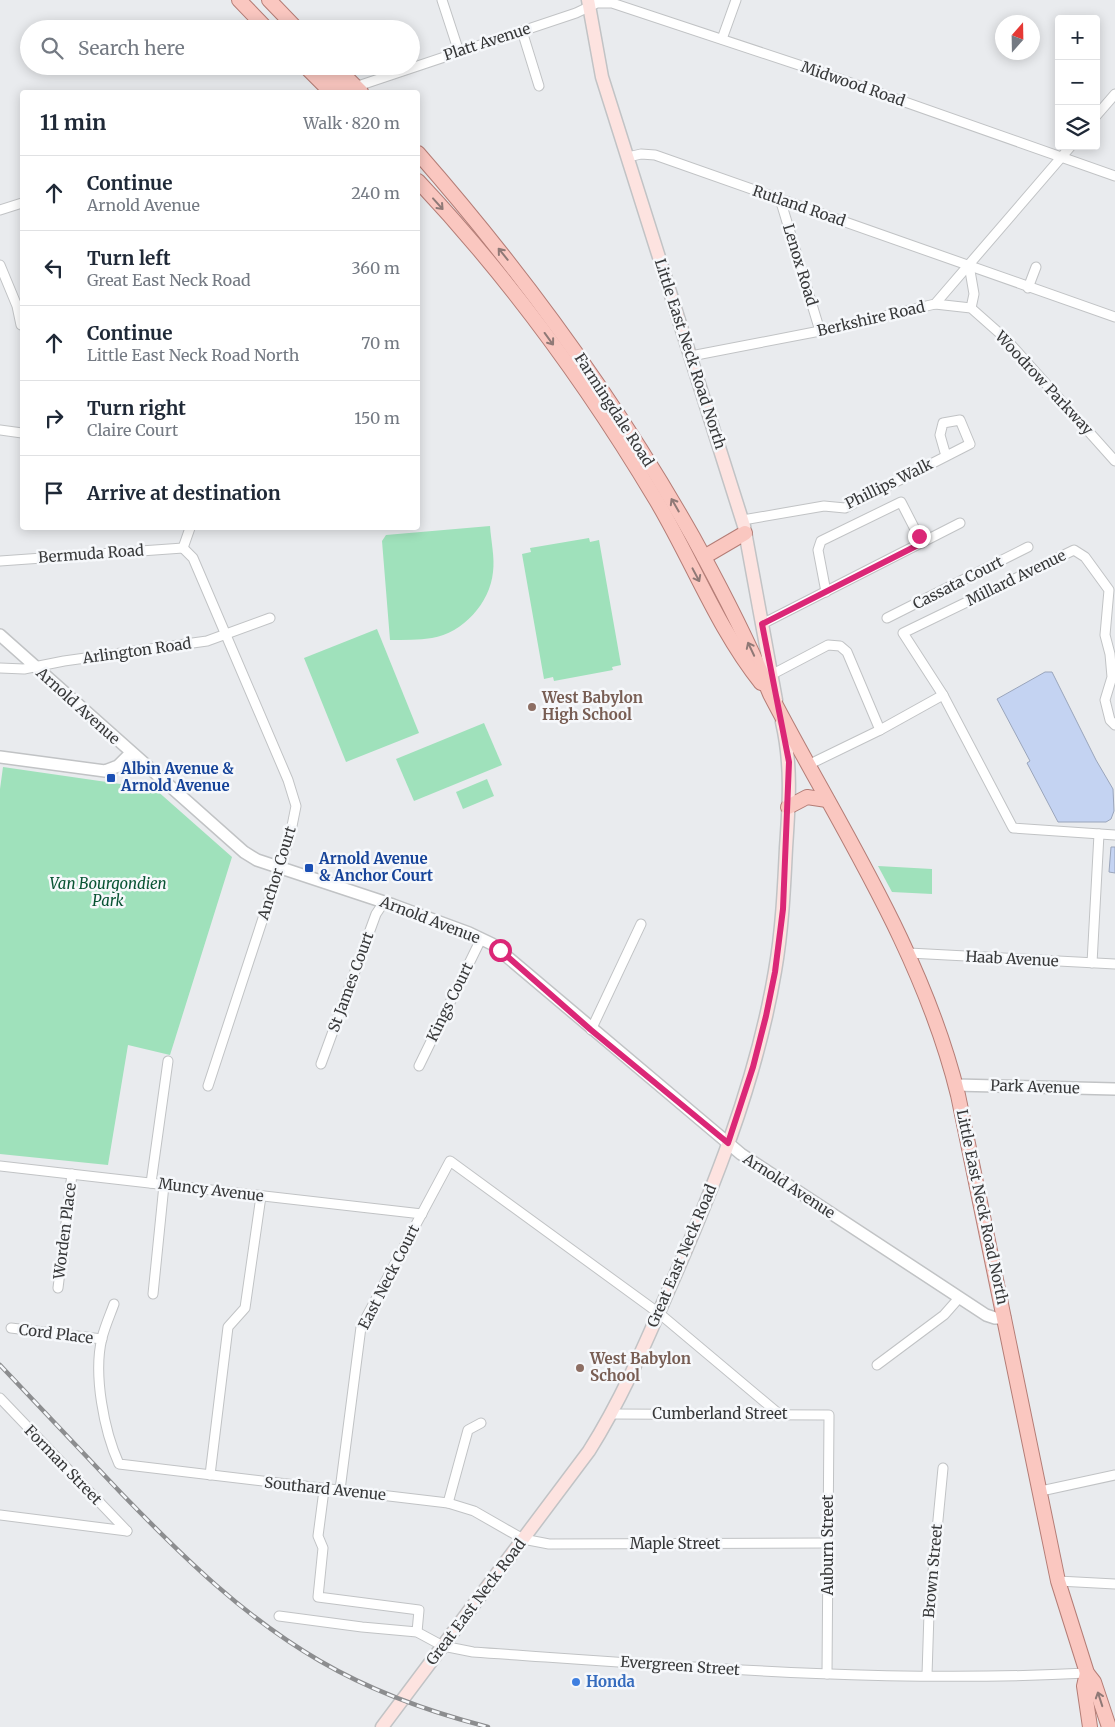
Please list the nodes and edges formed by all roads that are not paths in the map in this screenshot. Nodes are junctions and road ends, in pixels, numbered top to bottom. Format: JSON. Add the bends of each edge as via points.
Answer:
{"nodes":[{"id":1,"x":268,"y":0,"type":"edge"},
{"id":2,"x":442,"y":0,"type":"edge"},
{"id":3,"x":736,"y":0,"type":"edge"},
{"id":4,"x":589,"y":3,"type":"edge"},
{"id":5,"x":242,"y":4,"type":"edge"},
{"id":6,"x":258,"y":20,"type":"edge"},
{"id":7,"x":265,"y":20,"type":"edge"},
{"id":8,"x":288,"y":20,"type":"edge"},
{"id":9,"x":522,"y":31,"type":"junction"},
{"id":10,"x":722,"y":39,"type":"junction"},
{"id":11,"x":459,"y":52,"type":"junction"},
{"id":12,"x":420,"y":65,"type":"edge"},
{"id":13,"x":320,"y":75,"type":"edge"},
{"id":14,"x":329,"y":75,"type":"edge"},
{"id":15,"x":339,"y":75,"type":"edge"},
{"id":16,"x":392,"y":75,"type":"edge"},
{"id":17,"x":539,"y":86,"type":"dead end"},
{"id":18,"x":344,"y":90,"type":"edge"},
{"id":19,"x":345,"y":90,"type":"edge"},
{"id":20,"x":346,"y":90,"type":"edge"},
{"id":21,"x":349,"y":90,"type":"edge"},
{"id":22,"x":1115,"y":94,"type":"edge"},
{"id":23,"x":1100,"y":111,"type":"edge"},
{"id":24,"x":1068,"y":150,"type":"edge"},
{"id":25,"x":420,"y":155,"type":"edge"},
{"id":26,"x":628,"y":157,"type":"junction"},
{"id":27,"x":1061,"y":158,"type":"junction"},
{"id":28,"x":420,"y":161,"type":"edge"},
{"id":29,"x":434,"y":171,"type":"junction"},
{"id":30,"x":1115,"y":176,"type":"edge"},
{"id":31,"x":420,"y":185,"type":"edge"},
{"id":32,"x":780,"y":199,"type":"junction"},
{"id":33,"x":20,"y":204,"type":"edge"},
{"id":34,"x":0,"y":210,"type":"edge"},
{"id":35,"x":0,"y":265,"type":"edge"},
{"id":36,"x":969,"y":265,"type":"junction"},
{"id":37,"x":1036,"y":267,"type":"dead end"},
{"id":38,"x":1028,"y":288,"type":"junction"},
{"id":39,"x":935,"y":304,"type":"junction"},
{"id":40,"x":971,"y":308,"type":"junction"},
{"id":41,"x":1115,"y":316,"type":"edge"},
{"id":42,"x":20,"y":320,"type":"edge"},
{"id":43,"x":820,"y":331,"type":"junction"},
{"id":44,"x":691,"y":356,"type":"junction"},
{"id":45,"x":0,"y":430,"type":"edge"},
{"id":46,"x":20,"y":433,"type":"edge"},
{"id":47,"x":946,"y":456,"type":"dead end"},
{"id":48,"x":1115,"y":461,"type":"edge"},
{"id":49,"x":960,"y":523,"type":"dead end"},
{"id":50,"x":744,"y":527,"type":"junction"},
{"id":51,"x":189,"y":530,"type":"edge"},
{"id":52,"x":922,"y":543,"type":"junction"},
{"id":53,"x":183,"y":548,"type":"junction"},
{"id":54,"x":1028,"y":548,"type":"dead end"},
{"id":55,"x":704,"y":557,"type":"junction"},
{"id":56,"x":0,"y":561,"type":"edge"},
{"id":57,"x":826,"y":592,"type":"junction"},
{"id":58,"x":270,"y":618,"type":"dead end"},
{"id":59,"x":887,"y":618,"type":"dead end"},
{"id":60,"x":762,"y":624,"type":"junction"},
{"id":61,"x":0,"y":635,"type":"edge"},
{"id":62,"x":226,"y":635,"type":"junction"},
{"id":63,"x":0,"y":668,"type":"edge"},
{"id":64,"x":36,"y":668,"type":"junction"},
{"id":65,"x":772,"y":675,"type":"junction"},
{"id":66,"x":770,"y":694,"type":"junction"},
{"id":67,"x":943,"y":695,"type":"junction"},
{"id":68,"x":779,"y":712,"type":"junction"},
{"id":69,"x":1115,"y":725,"type":"edge"},
{"id":70,"x":880,"y":730,"type":"junction"},
{"id":71,"x":131,"y":753,"type":"junction"},
{"id":72,"x":0,"y":756,"type":"edge"},
{"id":73,"x":808,"y":765,"type":"junction"},
{"id":74,"x":827,"y":800,"type":"junction"},
{"id":75,"x":788,"y":807,"type":"junction"},
{"id":76,"x":1099,"y":834,"type":"junction"},
{"id":77,"x":1115,"y":835,"type":"edge"},
{"id":78,"x":281,"y":868,"type":"junction"},
{"id":79,"x":384,"y":902,"type":"junction"},
{"id":80,"x":641,"y":924,"type":"dead end"},
{"id":81,"x":482,"y":939,"type":"junction"},
{"id":82,"x":910,"y":954,"type":"junction"},
{"id":83,"x":1092,"y":963,"type":"junction"},
{"id":84,"x":1115,"y":964,"type":"edge"},
{"id":85,"x":591,"y":1030,"type":"junction"},
{"id":86,"x":168,"y":1061,"type":"dead end"},
{"id":87,"x":320,"y":1064,"type":"dead end"},
{"id":88,"x":419,"y":1066,"type":"dead end"},
{"id":89,"x":955,"y":1084,"type":"junction"},
{"id":90,"x":208,"y":1086,"type":"dead end"},
{"id":91,"x":1115,"y":1088,"type":"edge"},
{"id":92,"x":728,"y":1143,"type":"junction"},
{"id":93,"x":0,"y":1166,"type":"edge"},
{"id":94,"x":72,"y":1174,"type":"junction"},
{"id":95,"x":150,"y":1183,"type":"junction"},
{"id":96,"x":164,"y":1184,"type":"junction"},
{"id":97,"x":261,"y":1196,"type":"junction"},
{"id":98,"x":422,"y":1214,"type":"junction"},
{"id":99,"x":58,"y":1288,"type":"dead end"},
{"id":100,"x":153,"y":1294,"type":"dead end"},
{"id":101,"x":959,"y":1298,"type":"junction"},
{"id":102,"x":114,"y":1304,"type":"dead end"},
{"id":103,"x":660,"y":1314,"type":"junction"},
{"id":104,"x":1005,"y":1318,"type":"junction"},
{"id":105,"x":11,"y":1328,"type":"dead end"},
{"id":106,"x":102,"y":1339,"type":"junction"},
{"id":107,"x":877,"y":1365,"type":"dead end"},
{"id":108,"x":0,"y":1398,"type":"edge"},
{"id":109,"x":612,"y":1414,"type":"junction"},
{"id":110,"x":779,"y":1414,"type":"junction"},
{"id":111,"x":829,"y":1415,"type":"joint"},
{"id":112,"x":481,"y":1423,"type":"dead end"},
{"id":113,"x":943,"y":1468,"type":"dead end"},
{"id":114,"x":1115,"y":1475,"type":"edge"},
{"id":115,"x":210,"y":1476,"type":"junction"},
{"id":116,"x":324,"y":1490,"type":"junction"},
{"id":117,"x":340,"y":1490,"type":"junction"},
{"id":118,"x":1041,"y":1491,"type":"junction"},
{"id":119,"x":448,"y":1503,"type":"junction"},
{"id":120,"x":0,"y":1515,"type":"edge"},
{"id":121,"x":523,"y":1539,"type":"junction"},
{"id":122,"x":828,"y":1543,"type":"junction"},
{"id":123,"x":1058,"y":1581,"type":"junction"},
{"id":124,"x":1115,"y":1584,"type":"edge"},
{"id":125,"x":279,"y":1616,"type":"dead end"},
{"id":126,"x":417,"y":1632,"type":"junction"},
{"id":127,"x":443,"y":1646,"type":"junction"},
{"id":128,"x":1087,"y":1673,"type":"junction"},
{"id":129,"x":827,"y":1674,"type":"junction"},
{"id":130,"x":926,"y":1675,"type":"junction"},
{"id":131,"x":382,"y":1727,"type":"edge"},
{"id":132,"x":1090,"y":1727,"type":"edge"},
{"id":133,"x":1109,"y":1727,"type":"edge"}],
"edges":[{"from":1,"to":8,"type":"main road"},
{"from":2,"to":11,"type":"street"},
{"from":3,"to":10,"type":"street"},
{"from":4,"to":9,"type":"street","name":"Platt Avenue","via":[[576,13]]},
{"from":4,"to":10,"type":"street","name":"Midwood Road","via":[[612,3]]},
{"from":4,"to":26,"type":"main road","name":"Little East Neck Road North","via":[[602,77]]},
{"from":5,"to":6,"type":"main road"},
{"from":5,"to":7,"type":"main road"},
{"from":9,"to":11,"type":"street","name":"Platt Avenue"},
{"from":9,"to":17,"type":"street"},
{"from":10,"to":27,"type":"street","name":"Midwood Road"},
{"from":11,"to":12,"type":"street","name":"Platt Avenue"},
{"from":13,"to":18,"type":"main road"},
{"from":14,"to":19,"type":"main road"},
{"from":15,"to":20,"type":"main road"},
{"from":16,"to":21,"type":"street","name":"Platt Avenue"},
{"from":22,"to":23,"type":"street"},
{"from":24,"to":27,"type":"street","name":"Berkshire Road"},
{"from":25,"to":29,"type":"main road","name":"Farmingdale Road"},
{"from":26,"to":32,"type":"street","name":"Rutland Road","via":[[651,154]]},
{"from":26,"to":44,"type":"main road","name":"Little East Neck Road North"},
{"from":27,"to":30,"type":"street","name":"Midwood Road"},
{"from":27,"to":36,"type":"street","name":"Berkshire Road"},
{"from":28,"to":29,"type":"main road"},
{"from":55,"to":29,"type":"main road","name":"Farmingdale Road","one_way":true,"via":[[652,467],[590,372],[518,272]]},
{"from":31,"to":66,"type":"main road","name":"Farmingdale Road","one_way":true,"via":[[512,291],[591,398],[665,515],[741,658]]},
{"from":32,"to":36,"type":"street","name":"Rutland Road"},
{"from":32,"to":43,"type":"street","name":"Lenox Road"},
{"from":33,"to":34,"type":"street"},
{"from":35,"to":42,"type":"street"},
{"from":36,"to":38,"type":"street","name":"Rutland Road"},
{"from":36,"to":39,"type":"street","name":"Berkshire Road"},
{"from":36,"to":40,"type":"street","via":[[974,294]]},
{"from":37,"to":38,"type":"street"},
{"from":38,"to":41,"type":"street","name":"Rutland Road"},
{"from":39,"to":40,"type":"street"},
{"from":39,"to":43,"type":"street","name":"Berkshire Road"},
{"from":40,"to":48,"type":"street","name":"Woodrow Parkway","via":[[1006,339]]},
{"from":43,"to":44,"type":"street","name":"Berkshire Road"},
{"from":44,"to":50,"type":"main road","name":"Little East Neck Road North"},
{"from":45,"to":46,"type":"street"},
{"from":47,"to":50,"type":"street","name":"Phillips Walk","via":[[846,508],[824,506]]},
{"from":49,"to":52,"type":"street"},
{"from":50,"to":55,"type":"main road"},
{"from":50,"to":60,"type":"main road","name":"Little East Neck Road North"},
{"from":51,"to":53,"type":"street"},
{"from":52,"to":57,"type":"street"},
{"from":52,"to":57,"type":"street","via":[[901,502],[821,541],[818,550]]},
{"from":53,"to":56,"type":"street","name":"Bermuda Road"},
{"from":53,"to":62,"type":"street","name":"Anchor Court","via":[[193,558]]},
{"from":54,"to":59,"type":"street","name":"Cassata Court"},
{"from":66,"to":55,"type":"main road","name":"Farmingdale Road","one_way":true,"via":[[753,650]]},
{"from":57,"to":60,"type":"street"},
{"from":58,"to":62,"type":"street","name":"Arlington Road"},
{"from":60,"to":65,"type":"main road","name":"Little East Neck Road North"},
{"from":61,"to":64,"type":"street","name":"Arnold Avenue"},
{"from":62,"to":64,"type":"street","name":"Arlington Road","via":[[207,641],[64,661]]},
{"from":62,"to":78,"type":"street","name":"Anchor Court","via":[[296,806]]},
{"from":63,"to":64,"type":"street","name":"Arlington Road"},
{"from":64,"to":71,"type":"street","name":"Arnold Avenue"},
{"from":65,"to":68,"type":"main road","name":"Little East Neck Road North"},
{"from":65,"to":70,"type":"street","via":[[828,645],[840,646],[847,652]]},
{"from":66,"to":68,"type":"main road","name":"Farmingdale Road"},
{"from":67,"to":69,"type":"street","name":"Millard Avenue","via":[[903,633],[1074,550],[1085,556],[1110,590],[1105,635],[1112,677],[1105,700],[1110,720]]},
{"from":67,"to":70,"type":"street"},
{"from":67,"to":76,"type":"street","name":"Millard Avenue","via":[[1013,828]]},
{"from":68,"to":73,"type":"main road","name":"Farmingdale Road"},
{"from":68,"to":75,"type":"main road","name":"Great East Neck Road","via":[[789,762]]},
{"from":70,"to":73,"type":"street"},
{"from":71,"to":72,"type":"street","via":[[118,766],[105,771]]},
{"from":71,"to":78,"type":"street","name":"Arnold Avenue","via":[[239,849],[257,860]]},
{"from":73,"to":74,"type":"main road","name":"Little East Neck Road North"},
{"from":74,"to":75,"type":"main road","via":[[808,797]]},
{"from":74,"to":82,"type":"main road","name":"Little East Neck Road North"},
{"from":75,"to":92,"type":"main road","name":"Great East Neck Road","via":[[783,909],[775,972],[757,1054]]},
{"from":76,"to":77,"type":"street","name":"Millard Avenue"},
{"from":76,"to":83,"type":"street"},
{"from":78,"to":79,"type":"street","name":"Arnold Avenue"},
{"from":78,"to":90,"type":"street","name":"Anchor Court"},
{"from":79,"to":81,"type":"street","name":"Arnold Avenue"},
{"from":79,"to":87,"type":"street","name":"St James Court","via":[[376,914]]},
{"from":80,"to":85,"type":"street"},
{"from":81,"to":85,"type":"street","name":"Arnold Avenue","via":[[500,950]]},
{"from":81,"to":88,"type":"street","name":"Kings Court"},
{"from":82,"to":83,"type":"street","name":"Haab Avenue"},
{"from":82,"to":89,"type":"main road","name":"Little East Neck Road North","via":[[938,1023]]},
{"from":83,"to":84,"type":"street","name":"Haab Avenue"},
{"from":85,"to":92,"type":"street","name":"Arnold Avenue"},
{"from":86,"to":95,"type":"street"},
{"from":89,"to":91,"type":"street","name":"Park Avenue"},
{"from":89,"to":104,"type":"main road","name":"Little East Neck Road North"},
{"from":92,"to":101,"type":"street","name":"Arnold Avenue"},
{"from":92,"to":103,"type":"main road","name":"Great East Neck Road"},
{"from":93,"to":94,"type":"street","name":"Muncy Avenue"},
{"from":94,"to":95,"type":"street","name":"Muncy Avenue"},
{"from":94,"to":99,"type":"street","name":"Worden Place"},
{"from":95,"to":96,"type":"street","name":"Muncy Avenue"},
{"from":96,"to":97,"type":"street","name":"Muncy Avenue"},
{"from":96,"to":100,"type":"street"},
{"from":97,"to":98,"type":"street","name":"Muncy Avenue"},
{"from":97,"to":115,"type":"street","via":[[245,1308],[228,1327]]},
{"from":98,"to":103,"type":"street","name":"East Neck Court","via":[[450,1161]]},
{"from":98,"to":117,"type":"street","name":"East Neck Court","via":[[361,1326]]},
{"from":101,"to":104,"type":"street","name":"Arnold Avenue","via":[[989,1317]]},
{"from":101,"to":107,"type":"street","via":[[944,1315]]},
{"from":102,"to":106,"type":"street"},
{"from":103,"to":109,"type":"main road","name":"Great East Neck Road"},
{"from":103,"to":110,"type":"street"},
{"from":104,"to":118,"type":"main road","name":"Little East Neck Road North"},
{"from":105,"to":106,"type":"street","name":"Cord Place"},
{"from":106,"to":115,"type":"street","name":"Southard Avenue","via":[[99,1382],[112,1448],[119,1464]]},
{"from":108,"to":120,"type":"street","name":"Forman Street","via":[[126,1531]]},
{"from":109,"to":110,"type":"street","name":"Cumberland Street"},
{"from":109,"to":121,"type":"main road","name":"Great East Neck Road"},
{"from":110,"to":111,"type":"street","name":"Cumberland Street"},
{"from":111,"to":122,"type":"street","name":"Auburn Street"},
{"from":112,"to":119,"type":"street","via":[[468,1430]]},
{"from":113,"to":130,"type":"street","name":"Brown Street","via":[[928,1613]]},
{"from":114,"to":118,"type":"street"},
{"from":115,"to":116,"type":"street","name":"Southard Avenue"},
{"from":116,"to":117,"type":"street","name":"Southard Avenue"},
{"from":116,"to":126,"type":"street","via":[[318,1536],[323,1548],[318,1597],[419,1610]]},
{"from":117,"to":119,"type":"street","name":"Southard Avenue"},
{"from":118,"to":123,"type":"main road","name":"Little East Neck Road North"},
{"from":119,"to":121,"type":"street","name":"Southard Avenue","via":[[474,1511]]},
{"from":121,"to":122,"type":"street","name":"Maple Street","via":[[549,1544]]},
{"from":121,"to":127,"type":"main road","name":"Great East Neck Road"},
{"from":122,"to":129,"type":"street","name":"Auburn Street"},
{"from":123,"to":124,"type":"street"},
{"from":123,"to":128,"type":"main road","name":"Little East Neck Road North"},
{"from":125,"to":126,"type":"street","name":"Evergreen Street"},
{"from":126,"to":127,"type":"street","name":"Evergreen Street"},
{"from":127,"to":129,"type":"street","name":"Evergreen Street","via":[[473,1652]]},
{"from":127,"to":131,"type":"main road","name":"Great East Neck Road"},
{"from":128,"to":130,"type":"street","name":"Evergreen Street"},
{"from":128,"to":132,"type":"main road","name":"Little East Neck Road North","via":[[1084,1686]]},
{"from":133,"to":128,"type":"main road","name":"Little East Neck Road North","one_way":true,"via":[[1094,1682]]},
{"from":129,"to":130,"type":"street","name":"Evergreen Street"}]}
